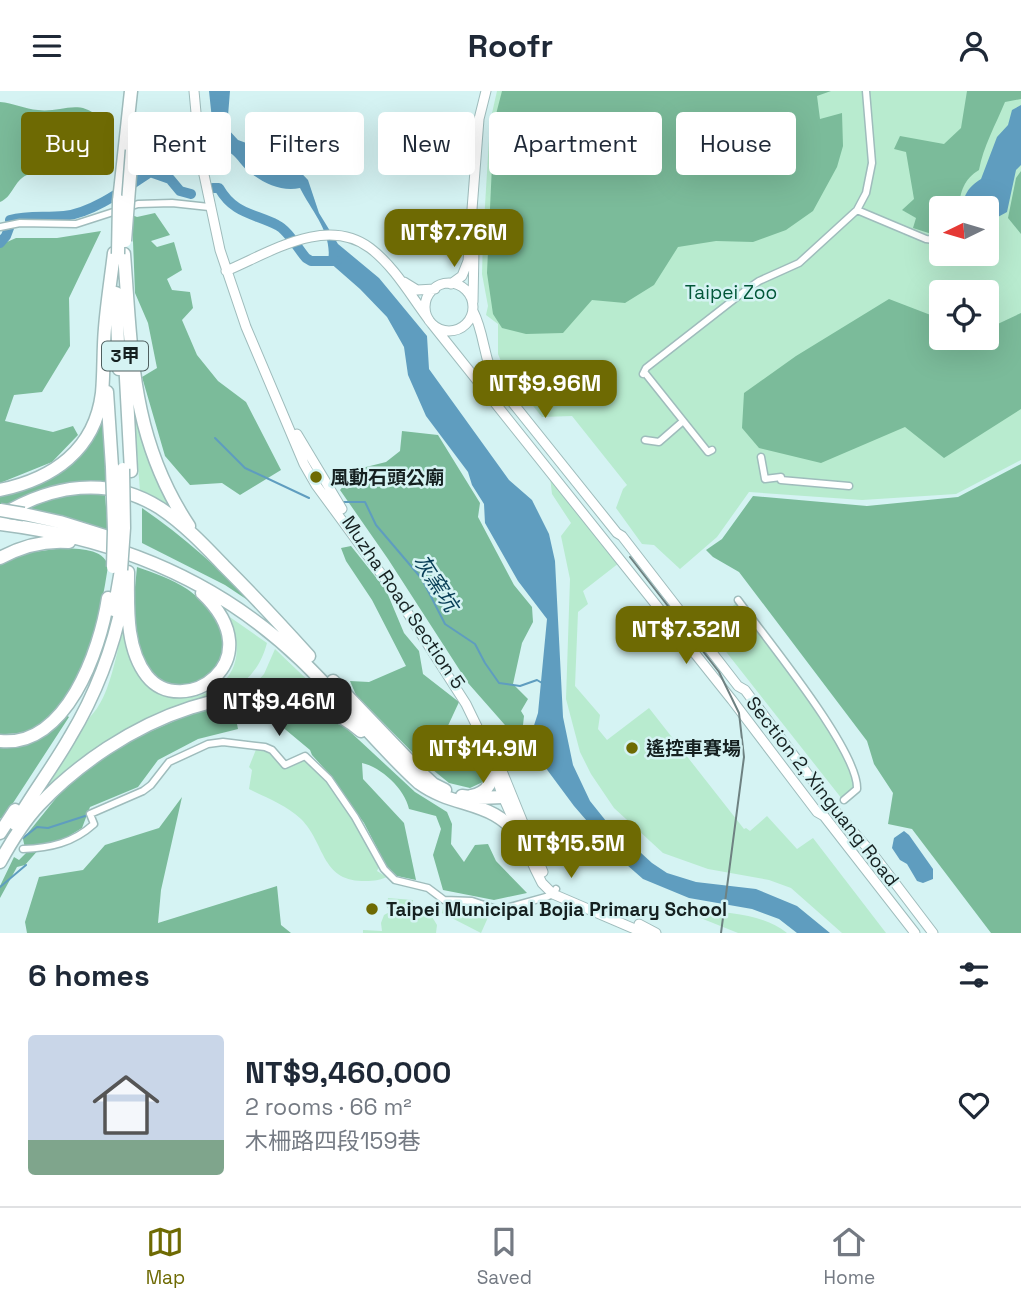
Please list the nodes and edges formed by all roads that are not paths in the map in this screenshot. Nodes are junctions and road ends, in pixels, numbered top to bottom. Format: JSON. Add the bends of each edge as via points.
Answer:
{"nodes":[{"id":1,"x":194,"y":91,"type":"edge"},
{"id":2,"x":486,"y":91,"type":"edge"},
{"id":3,"x":866,"y":91,"type":"edge"},
{"id":4,"x":134,"y":92,"type":"edge"},
{"id":5,"x":132,"y":112,"type":"edge"},
{"id":6,"x":128,"y":150,"type":"joint"},
{"id":7,"x":209,"y":207,"type":"junction"},
{"id":8,"x":857,"y":210,"type":"junction"},
{"id":9,"x":473,"y":223,"type":"junction"},
{"id":10,"x":0,"y":227,"type":"edge"},
{"id":11,"x":929,"y":239,"type":"edge"},
{"id":12,"x":120,"y":251,"type":"junction"},
{"id":13,"x":226,"y":271,"type":"junction"},
{"id":14,"x":396,"y":276,"type":"junction"},
{"id":15,"x":451,"y":284,"type":"junction"},
{"id":16,"x":435,"y":289,"type":"junction"},
{"id":17,"x":473,"y":309,"type":"junction"},
{"id":18,"x":431,"y":322,"type":"junction"},
{"id":19,"x":104,"y":357,"type":"junction"},
{"id":20,"x":682,"y":422,"type":"junction"},
{"id":21,"x":645,"y":440,"type":"dead end"},
{"id":22,"x":712,"y":450,"type":"dead end"},
{"id":23,"x":761,"y":457,"type":"dead end"},
{"id":24,"x":122,"y":469,"type":"junction"},
{"id":25,"x":849,"y":486,"type":"dead end"},
{"id":26,"x":0,"y":490,"type":"edge"},
{"id":27,"x":329,"y":494,"type":"junction"},
{"id":28,"x":0,"y":510,"type":"edge"},
{"id":29,"x":2,"y":522,"type":"edge"},
{"id":30,"x":197,"y":538,"type":"junction"},
{"id":31,"x":104,"y":546,"type":"junction"},
{"id":32,"x":0,"y":558,"type":"edge"},
{"id":33,"x":158,"y":564,"type":"junction"},
{"id":34,"x":120,"y":570,"type":"junction"},
{"id":35,"x":738,"y":600,"type":"dead end"},
{"id":36,"x":309,"y":656,"type":"junction"},
{"id":37,"x":66,"y":738,"type":"junction"},
{"id":38,"x":0,"y":741,"type":"edge"},
{"id":39,"x":394,"y":758,"type":"junction"},
{"id":40,"x":492,"y":763,"type":"junction"},
{"id":41,"x":464,"y":800,"type":"junction"},
{"id":42,"x":507,"y":800,"type":"junction"},
{"id":43,"x":844,"y":800,"type":"dead end"},
{"id":44,"x":0,"y":833,"type":"edge"},
{"id":45,"x":522,"y":841,"type":"junction"},
{"id":46,"x":23,"y":849,"type":"dead end"},
{"id":47,"x":0,"y":852,"type":"edge"},
{"id":48,"x":0,"y":862,"type":"edge"},
{"id":49,"x":555,"y":891,"type":"junction"},
{"id":50,"x":644,"y":933,"type":"edge"},
{"id":51,"x":656,"y":933,"type":"edge"},
{"id":52,"x":915,"y":933,"type":"edge"},
{"id":53,"x":933,"y":933,"type":"edge"}],
"edges":[{"from":1,"to":7,"type":"street","name":"Muzha Road Section 5"},
{"from":2,"to":9,"type":"street","name":"Section 2, Xinguang Road","via":[[479,119]]},
{"from":3,"to":8,"type":"street","via":[[872,163]]},
{"from":4,"to":5,"type":"highway","number":"3甲"},
{"from":6,"to":12,"type":"highway","number":"3甲","bridge":true},
{"from":6,"to":12,"type":"highway","number":"3甲","bridge":true,"via":[[119,201]]},
{"from":7,"to":10,"type":"street","via":[[138,204],[76,224]]},
{"from":7,"to":13,"type":"street","name":"Muzha Road Section 5"},
{"from":8,"to":11,"type":"street"},
{"from":8,"to":20,"type":"street","via":[[799,263],[759,281],[648,366],[644,374]]},
{"from":9,"to":15,"type":"street","name":"Section 2, Xinguang Road","via":[[466,269]]},
{"from":9,"to":17,"type":"street","name":"Section 2, Xinguang Road"},
{"from":12,"to":19,"type":"highway","via":[[104,329]]},
{"from":12,"to":24,"type":"highway","number":"3甲","via":[[116,293]]},
{"from":12,"to":30,"type":"highway","via":[[147,443],[173,500]]},
{"from":13,"to":14,"type":"street","name":"Section 2, Xinguang Road","via":[[319,235],[365,244]]},
{"from":13,"to":27,"type":"street","name":"Muzha Road Section 5","via":[[283,412]]},
{"from":14,"to":16,"type":"street","name":"Section 2, Xinguang Road","via":[[417,290]]},
{"from":14,"to":18,"type":"street","name":"Section 2, Xinguang Road"},
{"from":15,"to":16,"type":"street"},
{"from":15,"to":17,"type":"street","via":[[466,291]]},
{"from":16,"to":18,"type":"street","via":[[426,303]]},
{"from":17,"to":18,"type":"street","via":[[469,321],[456,330],[446,331]]},
{"from":17,"to":53,"type":"street","name":"Section 2, Xinguang Road","via":[[496,382],[738,686],[745,689]]},
{"from":18,"to":52,"type":"street","name":"Section 2, Xinguang Road"},
{"from":19,"to":24,"type":"highway"},
{"from":19,"to":26,"type":"highway","via":[[98,414],[82,445],[61,466]]},
{"from":20,"to":21,"type":"street","via":[[659,442]]},
{"from":20,"to":22,"type":"street","via":[[708,452]]},
{"from":23,"to":25,"type":"street","via":[[765,479]]},
{"from":24,"to":34,"type":"highway","bridge":true,"via":[[114,530]]},
{"from":24,"to":34,"type":"highway","number":"3甲","via":[[131,527]]},
{"from":27,"to":40,"type":"street","name":"Muzha Road Section 5","via":[[466,704]]},
{"from":27,"to":42,"type":"street","name":"Muzha Road Section 5","via":[[397,587],[470,702],[488,737]]},
{"from":28,"to":36,"type":"highway","bridge":true,"via":[[106,535],[181,568],[229,595]]},
{"from":29,"to":30,"type":"highway","via":[[25,501],[42,494],[94,488],[159,507]]},
{"from":29,"to":31,"type":"highway"},
{"from":30,"to":36,"type":"highway"},
{"from":31,"to":32,"type":"highway","via":[[56,541]]},
{"from":31,"to":33,"type":"highway"},
{"from":33,"to":34,"type":"highway","via":[[210,600],[227,625],[230,646],[222,669],[191,690],[164,688],[147,676],[129,621]]},
{"from":33,"to":39,"type":"highway","via":[[185,576],[273,635]]},
{"from":34,"to":37,"type":"highway","number":"3甲","via":[[116,633],[90,701]]},
{"from":34,"to":38,"type":"highway","via":[[101,633],[70,701],[50,726],[36,735],[22,741]]},
{"from":35,"to":43,"type":"street","via":[[841,741],[858,781],[857,789]]},
{"from":36,"to":41,"type":"highway","via":[[433,784]]},
{"from":37,"to":44,"type":"highway","number":"3甲"},
{"from":37,"to":47,"type":"highway","number":"3甲"},
{"from":39,"to":41,"type":"highway","via":[[430,792]]},
{"from":39,"to":48,"type":"highway","via":[[327,708],[268,695],[222,700],[161,717],[87,764],[39,805]]},
{"from":40,"to":41,"type":"highway","via":[[489,786]]},
{"from":40,"to":42,"type":"street","name":"Muzha Road Section 5"},
{"from":41,"to":42,"type":"highway","via":[[488,806]]},
{"from":41,"to":45,"type":"highway","via":[[497,814]]},
{"from":42,"to":45,"type":"street"},
{"from":42,"to":49,"type":"street"},
{"from":45,"to":49,"type":"street","via":[[542,883]]},
{"from":46,"to":49,"type":"street","via":[[46,848],[80,835],[93,824],[90,814],[143,791],[169,762],[192,749],[215,743],[250,744],[268,748],[285,765],[305,756],[325,773],[384,869],[400,883],[428,888],[444,899],[472,901],[499,910]]},
{"from":49,"to":50,"type":"street"},
{"from":49,"to":51,"type":"street"}]}
